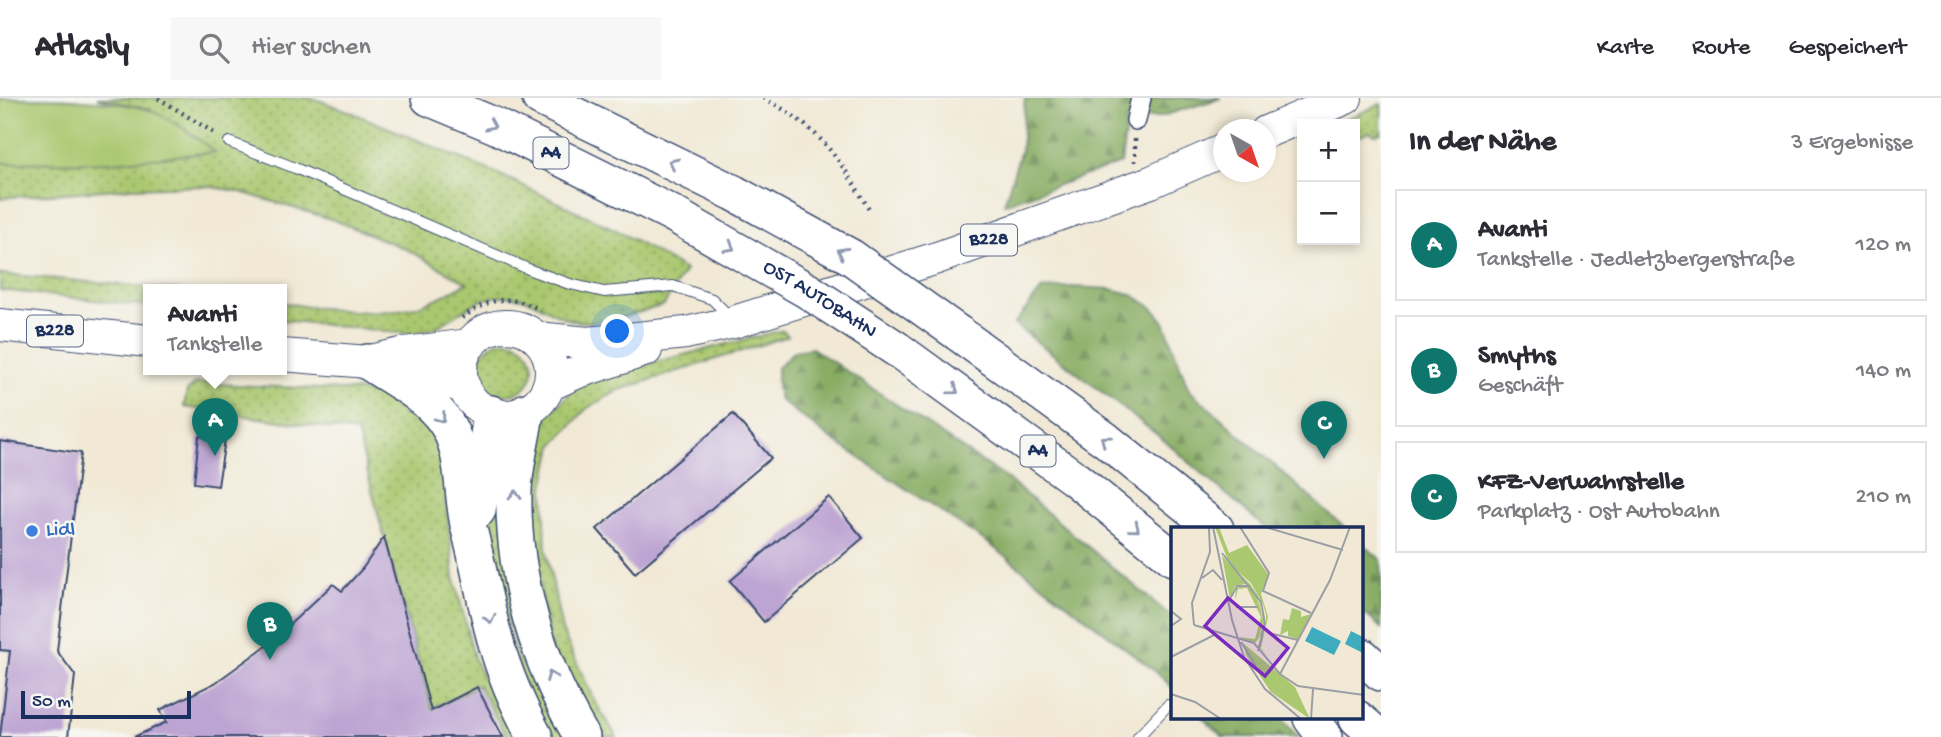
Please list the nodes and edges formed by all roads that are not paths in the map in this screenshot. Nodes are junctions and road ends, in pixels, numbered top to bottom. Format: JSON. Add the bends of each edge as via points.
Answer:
{"nodes":[{"id":1,"x":429,"y":98,"type":"edge"},
{"id":2,"x":540,"y":98,"type":"edge"},
{"id":3,"x":1141,"y":98,"type":"edge"},
{"id":4,"x":1346,"y":98,"type":"edge"},
{"id":5,"x":1136,"y":120,"type":"dead end"},
{"id":6,"x":1276,"y":127,"type":"edge"},
{"id":7,"x":229,"y":142,"type":"road end"},
{"id":8,"x":1213,"y":154,"type":"edge"},
{"id":9,"x":734,"y":322,"type":"junction"},
{"id":10,"x":0,"y":325,"type":"edge"},
{"id":11,"x":540,"y":325,"type":"junction"},
{"id":12,"x":686,"y":333,"type":"junction"},
{"id":13,"x":462,"y":335,"type":"junction"},
{"id":14,"x":143,"y":340,"type":"edge"},
{"id":15,"x":287,"y":355,"type":"edge"},
{"id":16,"x":369,"y":362,"type":"junction"},
{"id":17,"x":549,"y":385,"type":"junction"},
{"id":18,"x":465,"y":388,"type":"junction"},
{"id":19,"x":526,"y":411,"type":"junction"},
{"id":20,"x":491,"y":413,"type":"junction"},
{"id":21,"x":1214,"y":527,"type":"edge"},
{"id":22,"x":477,"y":552,"type":"junction"},
{"id":23,"x":1171,"y":556,"type":"edge"},
{"id":24,"x":1364,"y":658,"type":"edge"},
{"id":25,"x":1381,"y":673,"type":"edge"},
{"id":26,"x":1168,"y":705,"type":"dead end"},
{"id":27,"x":1312,"y":720,"type":"edge"},
{"id":28,"x":1359,"y":720,"type":"edge"},
{"id":29,"x":534,"y":737,"type":"edge"},
{"id":30,"x":582,"y":737,"type":"edge"},
{"id":31,"x":1138,"y":737,"type":"edge"},
{"id":32,"x":1325,"y":737,"type":"edge"},
{"id":33,"x":1379,"y":737,"type":"edge"}],
"edges":[{"from":1,"to":23,"type":"highway","name":"OST AUTOBAHN","number":"A4","one_way":true,"bridge":true,"via":[[671,213],[808,291],[1074,478]]},
{"from":21,"to":2,"type":"highway","number":"A4","one_way":true,"bridge":true,"via":[[1106,440],[851,257],[734,193]]},
{"from":3,"to":5,"type":"street"},
{"from":4,"to":6,"type":"main road"},
{"from":7,"to":9,"type":"lane","via":[[533,271],[604,292],[673,286],[712,299]]},
{"from":8,"to":9,"type":"main road","number":"B228","via":[[937,258]]},
{"from":9,"to":12,"type":"main road","number":"B228"},
{"from":10,"to":14,"type":"main road","number":"B228"},
{"from":11,"to":12,"type":"main road","number":"B228","via":[[588,343]]},
{"from":11,"to":13,"type":"main road"},
{"from":11,"to":17,"type":"main road","via":[[550,360]]},
{"from":12,"to":17,"type":"main road","number":"B228"},
{"from":13,"to":16,"type":"main road"},
{"from":13,"to":18,"type":"main road"},
{"from":15,"to":16,"type":"main road"},
{"from":16,"to":18,"type":"main road"},
{"from":16,"to":22,"type":"highway","one_way":true,"via":[[424,398],[450,429]]},
{"from":17,"to":19,"type":"main road","via":[[536,405]]},
{"from":18,"to":20,"type":"main road","via":[[471,399]]},
{"from":19,"to":20,"type":"main road"},
{"from":30,"to":19,"type":"highway","one_way":true,"via":[[564,708],[534,634],[517,551],[514,488]]},
{"from":20,"to":22,"type":"highway","via":[[478,503]]},
{"from":22,"to":29,"type":"highway","one_way":true,"via":[[496,644]]},
{"from":24,"to":25,"type":"highway"},
{"from":26,"to":31,"type":"lane"},
{"from":27,"to":32,"type":"highway"},
{"from":28,"to":33,"type":"highway"}]}
